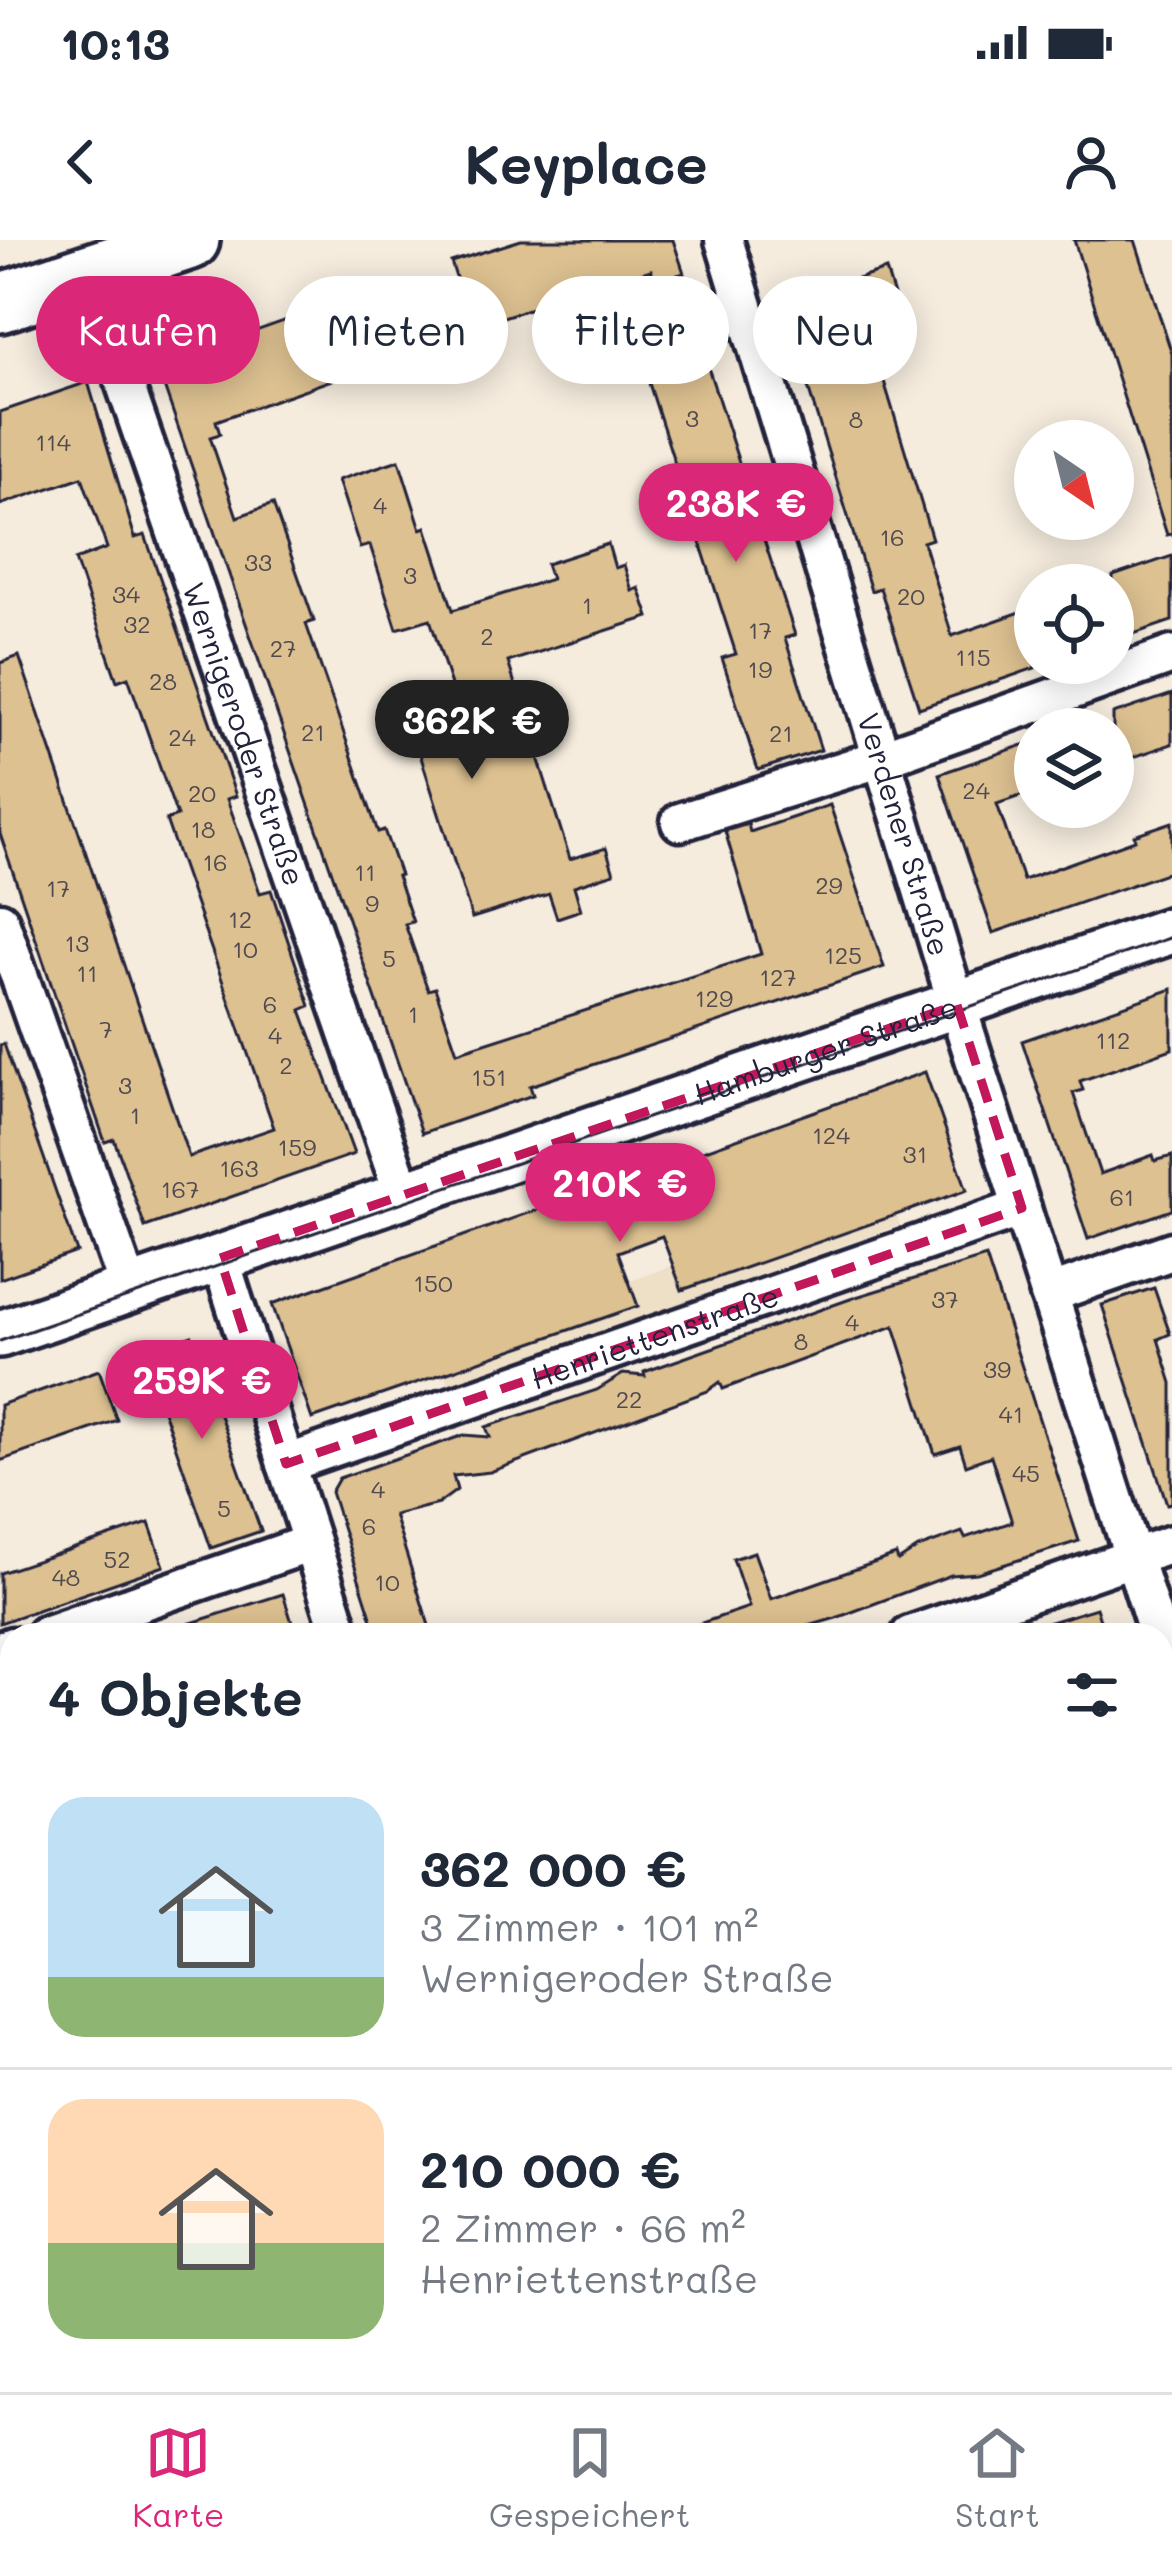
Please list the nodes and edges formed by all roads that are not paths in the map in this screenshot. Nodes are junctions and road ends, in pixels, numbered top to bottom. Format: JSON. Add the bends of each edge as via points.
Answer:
{"nodes":[{"id":1,"x":190,"y":240,"type":"edge"},
{"id":2,"x":724,"y":240,"type":"edge"},
{"id":3,"x":87,"y":274,"type":"junction"},
{"id":4,"x":0,"y":303,"type":"edge"},
{"id":5,"x":1172,"y":655,"type":"edge"},
{"id":6,"x":882,"y":758,"type":"junction"},
{"id":7,"x":680,"y":822,"type":"dead end"},
{"id":8,"x":0,"y":921,"type":"edge"},
{"id":9,"x":1172,"y":930,"type":"edge"},
{"id":10,"x":957,"y":1005,"type":"junction"},
{"id":11,"x":403,"y":1194,"type":"junction"},
{"id":12,"x":1022,"y":1208,"type":"junction"},
{"id":13,"x":1172,"y":1250,"type":"edge"},
{"id":14,"x":220,"y":1258,"type":"junction"},
{"id":15,"x":129,"y":1289,"type":"junction"},
{"id":16,"x":1049,"y":1294,"type":"junction"},
{"id":17,"x":0,"y":1334,"type":"edge"},
{"id":18,"x":286,"y":1464,"type":"junction"},
{"id":19,"x":311,"y":1544,"type":"junction"},
{"id":20,"x":1172,"y":1544,"type":"edge"},
{"id":21,"x":1133,"y":1558,"type":"junction"},
{"id":22,"x":87,"y":1623,"type":"edge"},
{"id":23,"x":337,"y":1623,"type":"edge"},
{"id":24,"x":945,"y":1623,"type":"edge"},
{"id":25,"x":1154,"y":1623,"type":"edge"}],
"edges":[{"from":1,"to":3,"type":"main road"},
{"from":2,"to":6,"type":"street","name":"Verdener Straße"},
{"from":3,"to":4,"type":"main road"},
{"from":3,"to":11,"type":"street","name":"Wernigeroder Straße"},
{"from":5,"to":6,"type":"street"},
{"from":6,"to":7,"type":"street"},
{"from":6,"to":10,"type":"street","name":"Verdener Straße"},
{"from":8,"to":15,"type":"street"},
{"from":9,"to":10,"type":"street","name":"Hamburger Straße"},
{"from":10,"to":11,"type":"street","name":"Hamburger Straße"},
{"from":10,"to":12,"type":"street","name":"Verdener Straße"},
{"from":11,"to":14,"type":"street","name":"Hamburger Straße"},
{"from":12,"to":16,"type":"street","name":"Verdener Straße"},
{"from":12,"to":18,"type":"street","name":"Henriettenstraße"},
{"from":13,"to":16,"type":"street"},
{"from":14,"to":15,"type":"street","name":"Hamburger Straße"},
{"from":14,"to":18,"type":"street"},
{"from":15,"to":17,"type":"street","name":"Hamburger Straße"},
{"from":16,"to":21,"type":"street","name":"Verdener Straße"},
{"from":18,"to":19,"type":"street"},
{"from":19,"to":22,"type":"street"},
{"from":19,"to":23,"type":"street"},
{"from":20,"to":21,"type":"street"},
{"from":21,"to":24,"type":"street"},
{"from":21,"to":25,"type":"street","name":"Verdener Straße"}]}
